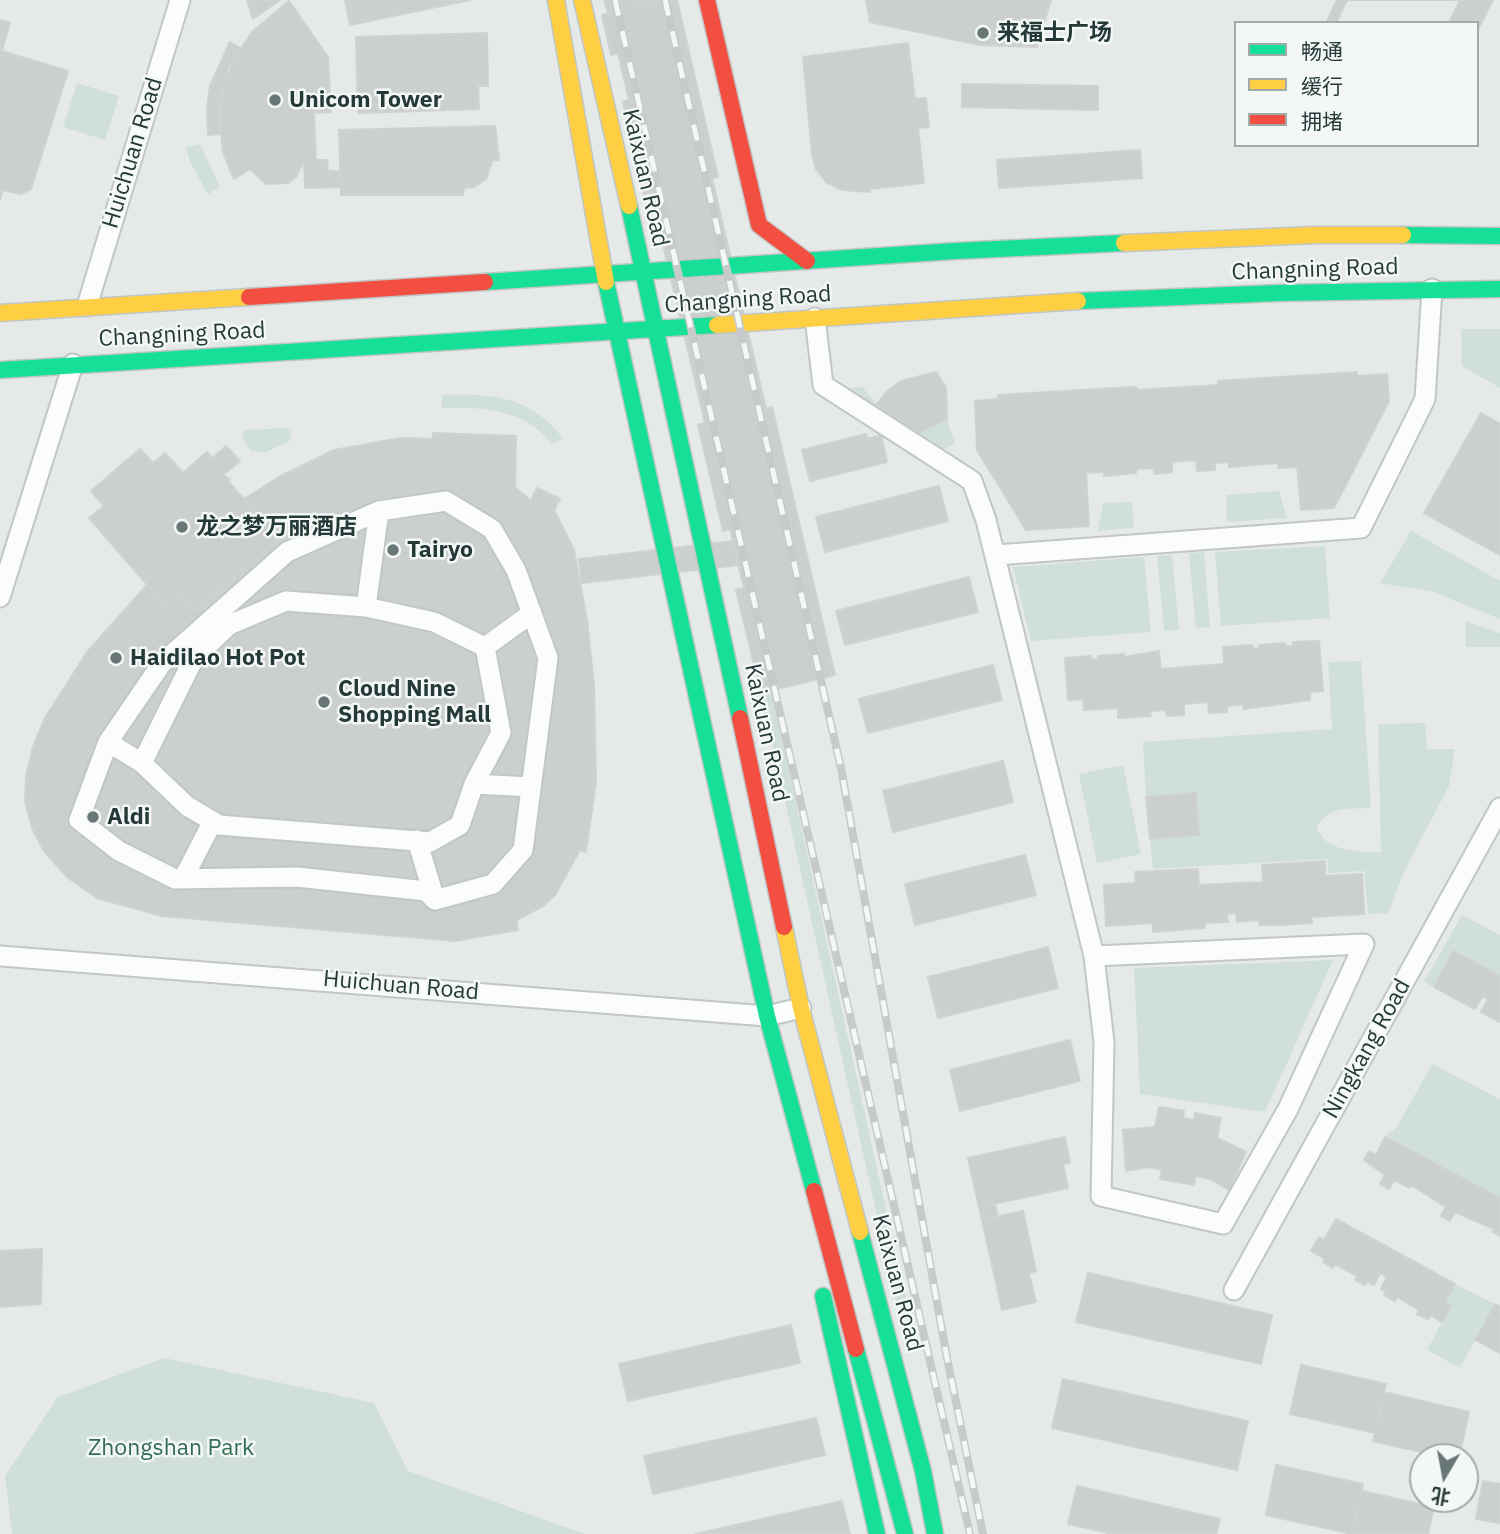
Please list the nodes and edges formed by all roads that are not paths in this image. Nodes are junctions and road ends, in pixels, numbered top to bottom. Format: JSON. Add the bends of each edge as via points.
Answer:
{"nodes":[{"id":1,"x":180,"y":0,"type":"edge"},
{"id":2,"x":556,"y":0,"type":"edge"},
{"id":3,"x":582,"y":0,"type":"edge"},
{"id":4,"x":707,"y":0,"type":"edge"},
{"id":5,"x":1500,"y":236,"type":"edge"},
{"id":6,"x":807,"y":261,"type":"junction"},
{"id":7,"x":643,"y":271,"type":"junction"},
{"id":8,"x":604,"y":274,"type":"junction"},
{"id":9,"x":1432,"y":289,"type":"junction"},
{"id":10,"x":1500,"y":289,"type":"edge"},
{"id":11,"x":87,"y":306,"type":"junction"},
{"id":12,"x":0,"y":313,"type":"edge"},
{"id":13,"x":815,"y":318,"type":"junction"},
{"id":14,"x":657,"y":329,"type":"junction"},
{"id":15,"x":617,"y":333,"type":"junction"},
{"id":16,"x":73,"y":364,"type":"junction"},
{"id":17,"x":0,"y":370,"type":"edge"},
{"id":18,"x":380,"y":511,"type":"junction"},
{"id":19,"x":996,"y":555,"type":"junction"},
{"id":20,"x":0,"y":597,"type":"edge"},
{"id":21,"x":366,"y":607,"type":"junction"},
{"id":22,"x":532,"y":613,"type":"junction"},
{"id":23,"x":485,"y":647,"type":"junction"},
{"id":24,"x":108,"y":742,"type":"junction"},
{"id":25,"x":142,"y":763,"type":"junction"},
{"id":26,"x":474,"y":783,"type":"junction"},
{"id":27,"x":531,"y":787,"type":"junction"},
{"id":28,"x":1500,"y":808,"type":"edge"},
{"id":29,"x":213,"y":821,"type":"junction"},
{"id":30,"x":417,"y":841,"type":"junction"},
{"id":31,"x":183,"y":879,"type":"junction"},
{"id":32,"x":435,"y":900,"type":"junction"},
{"id":33,"x":0,"y":956,"type":"edge"},
{"id":34,"x":1094,"y":956,"type":"junction"},
{"id":35,"x":801,"y":1008,"type":"junction"},
{"id":36,"x":767,"y":1016,"type":"junction"},
{"id":37,"x":777,"y":1053,"type":"junction"},
{"id":38,"x":814,"y":1255,"type":"dead end"},
{"id":39,"x":820,"y":1282,"type":"dead end"},
{"id":40,"x":1234,"y":1290,"type":"dead end"},
{"id":41,"x":923,"y":1471,"type":"junction"},
{"id":42,"x":877,"y":1534,"type":"edge"},
{"id":43,"x":905,"y":1534,"type":"edge"},
{"id":44,"x":935,"y":1534,"type":"edge"},
{"id":45,"x":944,"y":1534,"type":"edge"}],
"edges":[{"from":1,"to":11,"type":"street","name":"Huichuan Road"},
{"from":2,"to":8,"type":"street"},
{"from":3,"to":7,"type":"street","name":"Kaixuan Road"},
{"from":4,"to":6,"type":"street","via":[[759,225]]},
{"from":5,"to":6,"type":"street","name":"Changning Road","via":[[1315,235]]},
{"from":6,"to":7,"type":"street","name":"Changning Road"},
{"from":7,"to":8,"type":"street","name":"Changning Road"},
{"from":7,"to":14,"type":"street","name":"Kaixuan Road"},
{"from":8,"to":11,"type":"street","name":"Changning Road"},
{"from":8,"to":15,"type":"street"},
{"from":9,"to":10,"type":"street","name":"Changning Road"},
{"from":9,"to":13,"type":"street","name":"Changning Road","via":[[992,305]]},
{"from":9,"to":19,"type":"street","via":[[1425,399],[1361,528]]},
{"from":11,"to":12,"type":"street","name":"Changning Road"},
{"from":13,"to":14,"type":"street","name":"Changning Road"},
{"from":13,"to":19,"type":"street","via":[[823,385],[972,481]]},
{"from":14,"to":15,"type":"street","name":"Changning Road"},
{"from":14,"to":35,"type":"street","name":"Kaixuan Road"},
{"from":15,"to":16,"type":"street","name":"Changning Road"},
{"from":15,"to":36,"type":"street"},
{"from":16,"to":17,"type":"street","name":"Changning Road"},
{"from":16,"to":20,"type":"street"},
{"from":18,"to":21,"type":"street"},
{"from":18,"to":22,"type":"street","via":[[446,501],[492,529],[516,570]]},
{"from":18,"to":24,"type":"street","via":[[287,552],[162,663]]},
{"from":19,"to":34,"type":"street"},
{"from":21,"to":23,"type":"street","via":[[434,622]]},
{"from":21,"to":25,"type":"street","via":[[286,601],[229,625],[194,658]]},
{"from":22,"to":23,"type":"street"},
{"from":22,"to":27,"type":"street","via":[[548,658]]},
{"from":23,"to":26,"type":"street","via":[[501,733]]},
{"from":24,"to":25,"type":"street"},
{"from":24,"to":31,"type":"street","via":[[79,820],[118,851]]},
{"from":25,"to":29,"type":"street","via":[[187,806]]},
{"from":26,"to":27,"type":"street"},
{"from":26,"to":30,"type":"street","via":[[460,825],[430,842]]},
{"from":27,"to":32,"type":"street","via":[[523,850],[493,884]]},
{"from":28,"to":40,"type":"street","name":"Ningkang Road"},
{"from":29,"to":30,"type":"street"},
{"from":29,"to":31,"type":"street"},
{"from":30,"to":32,"type":"street"},
{"from":31,"to":32,"type":"street","via":[[297,877],[426,891]]},
{"from":33,"to":36,"type":"street","name":"Huichuan Road"},
{"from":34,"to":34,"type":"street","via":[[1364,944],[1288,1109],[1223,1224],[1101,1196],[1104,1042]]},
{"from":35,"to":36,"type":"street","name":"Huichuan Road"},
{"from":35,"to":41,"type":"street","name":"Kaixuan Road"},
{"from":36,"to":37,"type":"street"},
{"from":37,"to":38,"type":"street","via":[[790,1149]]},
{"from":37,"to":43,"type":"street"},
{"from":39,"to":42,"type":"street"},
{"from":41,"to":44,"type":"street","name":"Kaixuan Road"},
{"from":41,"to":45,"type":"street","name":"Kaixuan Road"}]}
